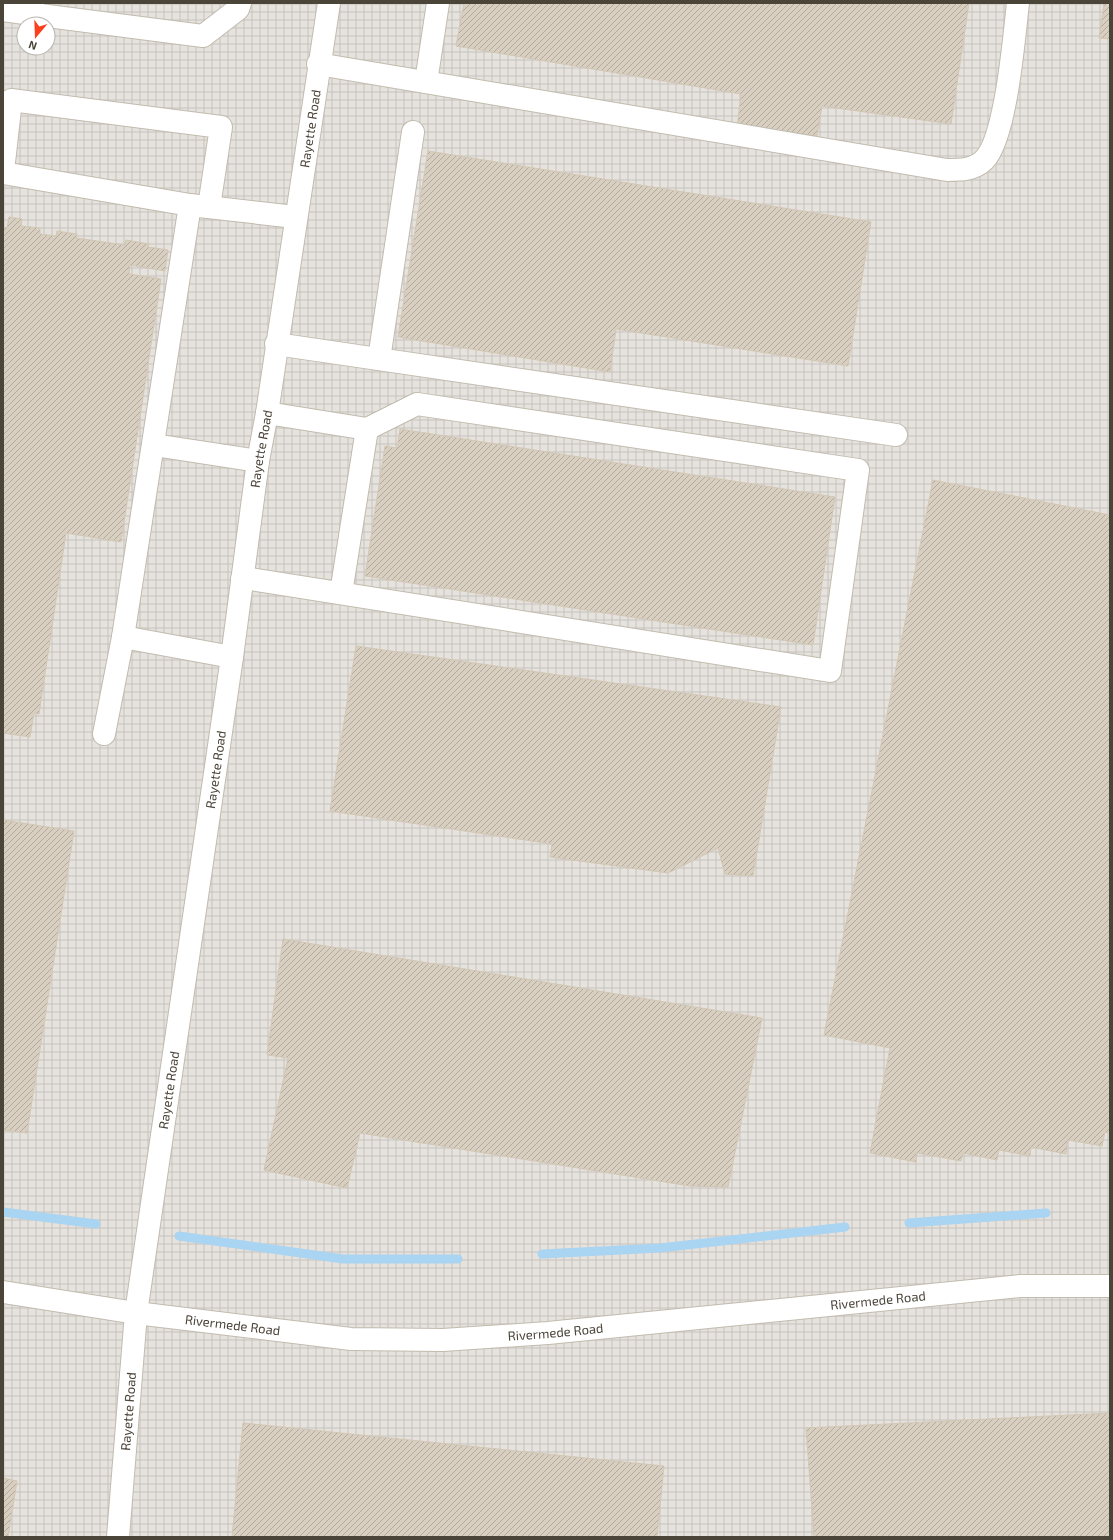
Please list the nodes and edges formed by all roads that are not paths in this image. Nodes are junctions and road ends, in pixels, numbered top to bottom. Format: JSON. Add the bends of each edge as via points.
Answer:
{"nodes":[{"id":1,"x":240,"y":3,"type":"edge"},
{"id":2,"x":329,"y":3,"type":"edge"},
{"id":3,"x":438,"y":3,"type":"edge"},
{"id":4,"x":1018,"y":3,"type":"edge"},
{"id":5,"x":33,"y":8,"type":"edge"},
{"id":6,"x":3,"y":10,"type":"edge"},
{"id":7,"x":318,"y":64,"type":"junction"},
{"id":8,"x":426,"y":82,"type":"junction"},
{"id":9,"x":7,"y":97,"type":"edge"},
{"id":10,"x":413,"y":132,"type":"dead end"},
{"id":11,"x":3,"y":172,"type":"edge"},
{"id":12,"x":199,"y":206,"type":"junction"},
{"id":13,"x":295,"y":217,"type":"junction"},
{"id":14,"x":276,"y":344,"type":"junction"},
{"id":15,"x":379,"y":359,"type":"junction"},
{"id":16,"x":267,"y":413,"type":"junction"},
{"id":17,"x":367,"y":429,"type":"junction"},
{"id":18,"x":896,"y":435,"type":"dead end"},
{"id":19,"x":154,"y":445,"type":"junction"},
{"id":20,"x":258,"y":460,"type":"junction"},
{"id":21,"x":242,"y":579,"type":"junction"},
{"id":22,"x":341,"y":592,"type":"junction"},
{"id":23,"x":123,"y":637,"type":"junction"},
{"id":24,"x":232,"y":657,"type":"junction"},
{"id":25,"x":104,"y":734,"type":"dead end"},
{"id":26,"x":1110,"y":1286,"type":"edge"},
{"id":27,"x":3,"y":1292,"type":"edge"},
{"id":28,"x":136,"y":1313,"type":"junction"},
{"id":29,"x":118,"y":1537,"type":"edge"}],
"edges":[{"from":1,"to":5,"type":"street","via":[[238,9],[203,36]]},
{"from":2,"to":7,"type":"street","name":"Rayette Road"},
{"from":3,"to":8,"type":"street"},
{"from":4,"to":8,"type":"street","via":[[1001,126],[993,148],[984,160],[970,169],[947,170]]},
{"from":5,"to":6,"type":"street"},
{"from":7,"to":8,"type":"street"},
{"from":7,"to":13,"type":"street","name":"Rayette Road"},
{"from":9,"to":11,"type":"street"},
{"from":9,"to":12,"type":"street","via":[[221,128]]},
{"from":10,"to":15,"type":"street"},
{"from":11,"to":12,"type":"street"},
{"from":12,"to":13,"type":"street"},
{"from":12,"to":19,"type":"street"},
{"from":13,"to":14,"type":"street","name":"Rayette Road"},
{"from":14,"to":15,"type":"street"},
{"from":14,"to":16,"type":"street","name":"Rayette Road"},
{"from":15,"to":18,"type":"street"},
{"from":16,"to":17,"type":"street"},
{"from":16,"to":20,"type":"street","name":"Rayette Road"},
{"from":17,"to":22,"type":"street"},
{"from":17,"to":22,"type":"street","via":[[417,404],[858,470],[830,671]]},
{"from":19,"to":20,"type":"street"},
{"from":19,"to":23,"type":"street"},
{"from":20,"to":21,"type":"street","name":"Rayette Road"},
{"from":21,"to":22,"type":"street"},
{"from":21,"to":24,"type":"street","name":"Rayette Road"},
{"from":23,"to":24,"type":"street"},
{"from":23,"to":25,"type":"street"},
{"from":24,"to":28,"type":"street","name":"Rayette Road"},
{"from":26,"to":28,"type":"street","name":"Rivermede Road","via":[[1020,1286],[548,1333],[443,1340],[351,1338]]},
{"from":27,"to":28,"type":"street","name":"Rivermede Road"},
{"from":28,"to":29,"type":"street","name":"Rayette Road"}]}
